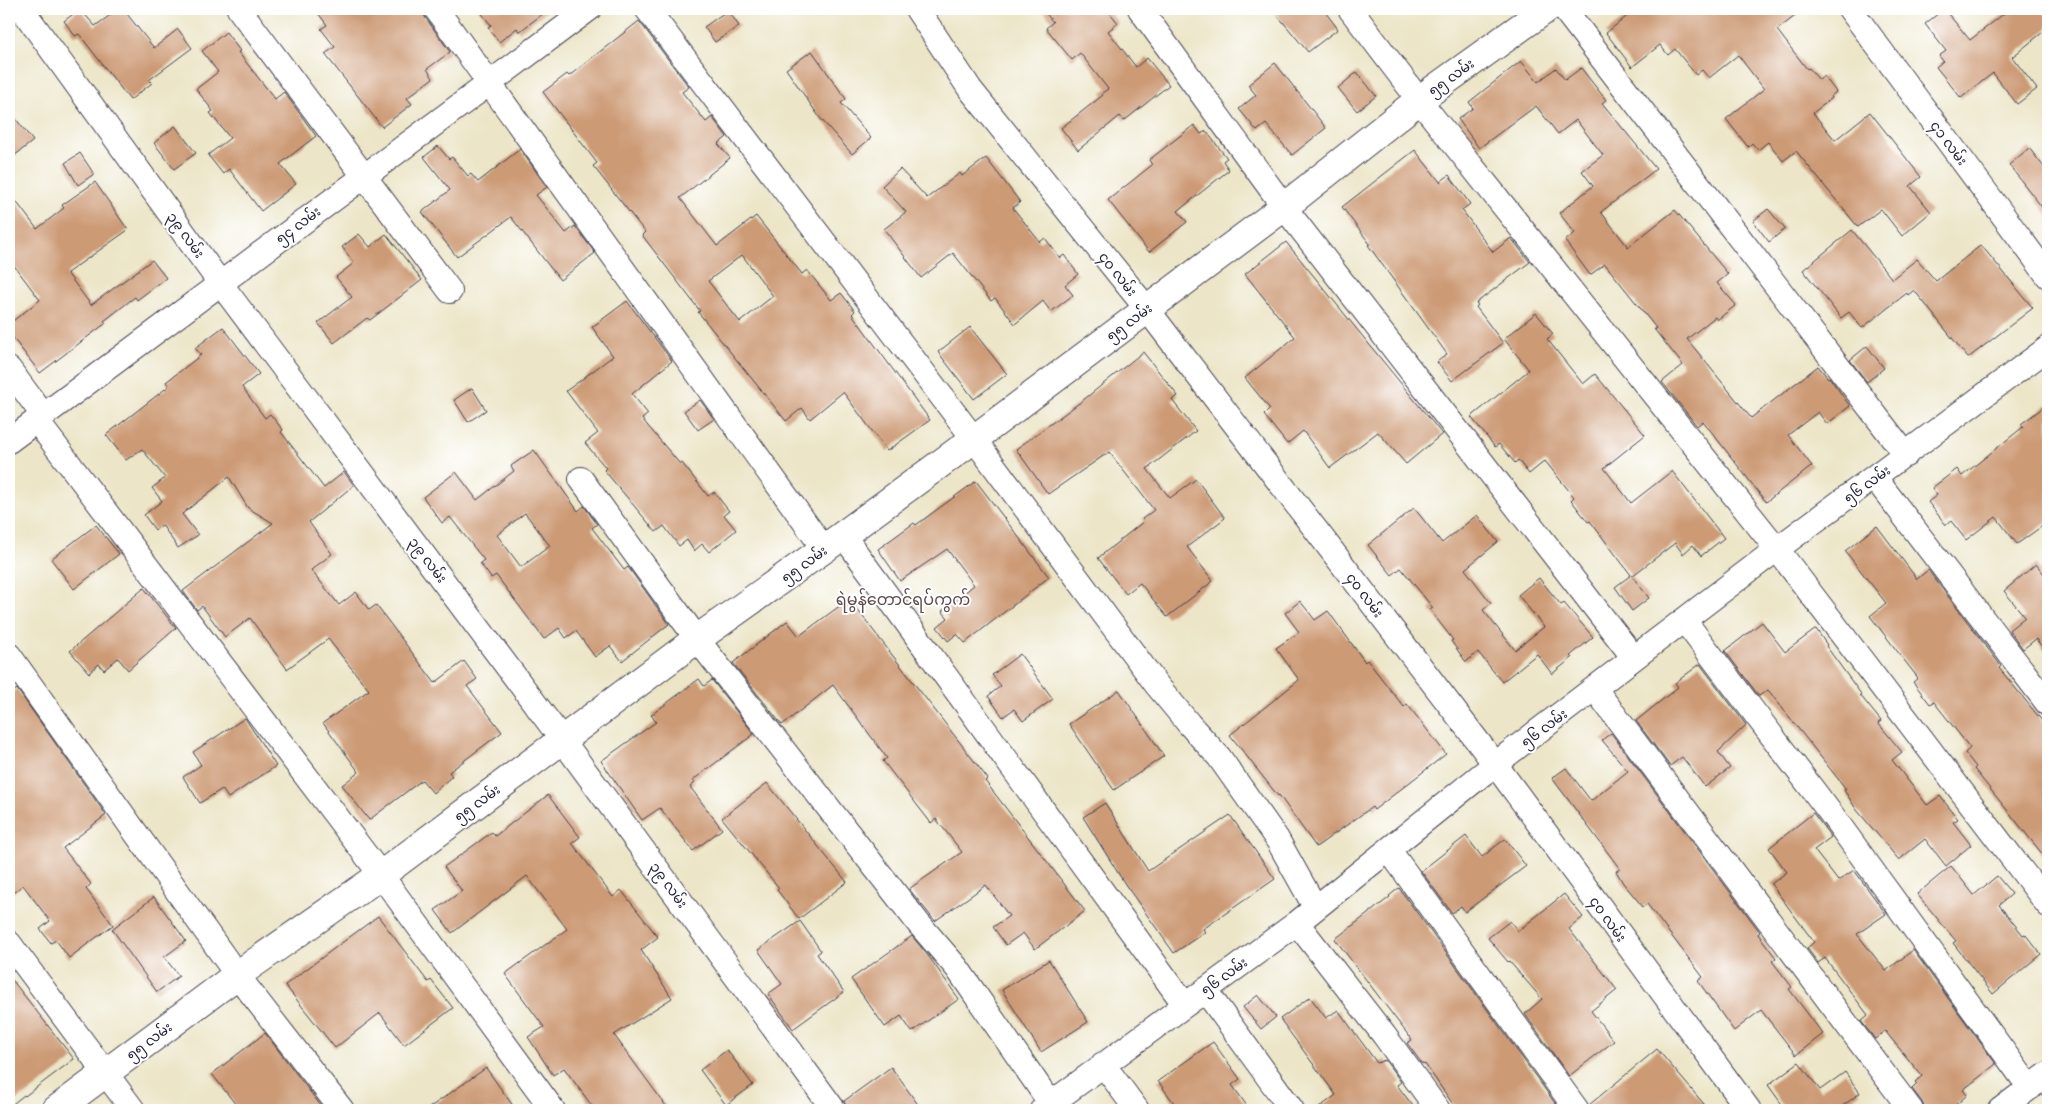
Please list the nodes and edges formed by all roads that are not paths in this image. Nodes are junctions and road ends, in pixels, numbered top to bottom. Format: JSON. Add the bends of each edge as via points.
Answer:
{"nodes":[{"id":1,"x":22,"y":9,"type":"edge"},
{"id":2,"x":239,"y":9,"type":"edge"},
{"id":3,"x":436,"y":9,"type":"edge"},
{"id":4,"x":588,"y":9,"type":"edge"},
{"id":5,"x":647,"y":9,"type":"edge"},
{"id":6,"x":917,"y":9,"type":"edge"},
{"id":7,"x":1140,"y":9,"type":"edge"},
{"id":8,"x":1350,"y":9,"type":"edge"},
{"id":9,"x":1564,"y":9,"type":"edge"},
{"id":10,"x":1850,"y":9,"type":"edge"},
{"id":11,"x":1531,"y":13,"type":"edge"},
{"id":12,"x":490,"y":82,"type":"junction"},
{"id":13,"x":1419,"y":100,"type":"junction"},
{"id":14,"x":364,"y":176,"type":"junction"},
{"id":15,"x":1284,"y":207,"type":"junction"},
{"id":16,"x":2048,"y":276,"type":"edge"},
{"id":17,"x":220,"y":283,"type":"junction"},
{"id":18,"x":450,"y":291,"type":"dead end"},
{"id":19,"x":1147,"y":309,"type":"junction"},
{"id":20,"x":2048,"y":348,"type":"edge"},
{"id":21,"x":9,"y":369,"type":"edge"},
{"id":22,"x":40,"y":417,"type":"junction"},
{"id":23,"x":974,"y":439,"type":"junction"},
{"id":24,"x":9,"y":441,"type":"edge"},
{"id":25,"x":1906,"y":455,"type":"junction"},
{"id":26,"x":1876,"y":478,"type":"junction"},
{"id":27,"x":581,"y":479,"type":"dead end"},
{"id":28,"x":834,"y":542,"type":"junction"},
{"id":29,"x":1777,"y":549,"type":"junction"},
{"id":30,"x":1684,"y":620,"type":"junction"},
{"id":31,"x":697,"y":639,"type":"junction"},
{"id":32,"x":9,"y":655,"type":"edge"},
{"id":33,"x":1634,"y":658,"type":"junction"},
{"id":34,"x":1595,"y":689,"type":"junction"},
{"id":35,"x":2048,"y":704,"type":"edge"},
{"id":36,"x":563,"y":740,"type":"junction"},
{"id":37,"x":1495,"y":764,"type":"junction"},
{"id":38,"x":1389,"y":850,"type":"junction"},
{"id":39,"x":381,"y":875,"type":"junction"},
{"id":40,"x":2048,"y":905,"type":"edge"},
{"id":41,"x":1315,"y":907,"type":"junction"},
{"id":42,"x":1297,"y":923,"type":"junction"},
{"id":43,"x":9,"y":943,"type":"edge"},
{"id":44,"x":237,"y":976,"type":"junction"},
{"id":45,"x":1205,"y":990,"type":"junction"},
{"id":46,"x":1186,"y":1004,"type":"junction"},
{"id":47,"x":1103,"y":1064,"type":"junction"},
{"id":48,"x":106,"y":1073,"type":"junction"},
{"id":49,"x":2043,"y":1079,"type":"edge"},
{"id":50,"x":1046,"y":1107,"type":"edge"},
{"id":51,"x":56,"y":1110,"type":"edge"},
{"id":52,"x":133,"y":1110,"type":"edge"},
{"id":53,"x":342,"y":1110,"type":"edge"},
{"id":54,"x":552,"y":1110,"type":"edge"},
{"id":55,"x":834,"y":1110,"type":"edge"},
{"id":56,"x":1137,"y":1110,"type":"edge"},
{"id":57,"x":1292,"y":1110,"type":"edge"},
{"id":58,"x":1438,"y":1110,"type":"edge"},
{"id":59,"x":1577,"y":1110,"type":"edge"},
{"id":60,"x":1749,"y":1110,"type":"edge"},
{"id":61,"x":1911,"y":1110,"type":"edge"},
{"id":62,"x":2000,"y":1110,"type":"edge"}],
"edges":[{"from":1,"to":17,"type":"street","name":"၃၉ လမ်း"},
{"from":2,"to":14,"type":"street"},
{"from":3,"to":12,"type":"street"},
{"from":4,"to":12,"type":"street","name":"၅၄ လမ်း"},
{"from":5,"to":23,"type":"street"},
{"from":6,"to":19,"type":"street","name":"၄၀ လမ်း","via":[[970,90]]},
{"from":7,"to":15,"type":"street"},
{"from":8,"to":13,"type":"street"},
{"from":9,"to":25,"type":"street"},
{"from":10,"to":16,"type":"street","name":"၄၁ လမ်း"},
{"from":11,"to":13,"type":"main road","name":"၅၅ လမ်း"},
{"from":12,"to":14,"type":"street","name":"၅၄ လမ်း"},
{"from":12,"to":28,"type":"street"},
{"from":13,"to":15,"type":"main road","name":"၅၅ လမ်း"},
{"from":13,"to":29,"type":"street"},
{"from":14,"to":17,"type":"street","name":"၅၄ လမ်း"},
{"from":14,"to":18,"type":"street"},
{"from":15,"to":19,"type":"main road","name":"၅၅ လမ်း"},
{"from":15,"to":33,"type":"street"},
{"from":17,"to":22,"type":"street","name":"၅၄ လမ်း"},
{"from":17,"to":36,"type":"street","name":"၃၉ လမ်း"},
{"from":19,"to":23,"type":"main road","name":"၅၅ လမ်း"},
{"from":19,"to":37,"type":"street","name":"၄၀ လမ်း"},
{"from":20,"to":25,"type":"street","name":"၅၆ လမ်း"},
{"from":21,"to":22,"type":"street"},
{"from":22,"to":24,"type":"street","name":"၅၄ လမ်း"},
{"from":22,"to":39,"type":"street"},
{"from":23,"to":28,"type":"main road","name":"၅၅ လမ်း"},
{"from":23,"to":41,"type":"street","via":[[1156,684],[1219,757],[1277,839]]},
{"from":25,"to":26,"type":"street","name":"၅၆ လမ်း"},
{"from":26,"to":29,"type":"street","name":"၅၆ လမ်း"},
{"from":26,"to":35,"type":"street"},
{"from":27,"to":31,"type":"street"},
{"from":28,"to":31,"type":"main road","name":"၅၅ လမ်း"},
{"from":28,"to":46,"type":"street"},
{"from":29,"to":30,"type":"street","name":"၅၆ လမ်း"},
{"from":29,"to":40,"type":"street"},
{"from":30,"to":33,"type":"street","name":"၅၆ လမ်း"},
{"from":30,"to":49,"type":"street","via":[[1832,815]]},
{"from":31,"to":36,"type":"main road","name":"၅၅ လမ်း"},
{"from":31,"to":50,"type":"street","via":[[919,924],[957,968]]},
{"from":32,"to":44,"type":"street"},
{"from":33,"to":34,"type":"street","name":"၅၆ လမ်း"},
{"from":34,"to":37,"type":"street","name":"၅၆ လမ်း"},
{"from":34,"to":61,"type":"street"},
{"from":36,"to":39,"type":"main road","name":"၅၅ လမ်း"},
{"from":36,"to":55,"type":"street","name":"၃၉ လမ်း"},
{"from":37,"to":38,"type":"street","name":"၅၆ လမ်း"},
{"from":37,"to":60,"type":"street","name":"၄၀ လမ်း"},
{"from":38,"to":41,"type":"street","name":"၅၆ လမ်း"},
{"from":38,"to":59,"type":"street"},
{"from":39,"to":44,"type":"main road","name":"၅၅ လမ်း"},
{"from":39,"to":54,"type":"street"},
{"from":41,"to":42,"type":"street","name":"၅၆ လမ်း"},
{"from":42,"to":45,"type":"street","name":"၅၆ လမ်း"},
{"from":42,"to":58,"type":"street"},
{"from":43,"to":48,"type":"street"},
{"from":44,"to":48,"type":"main road","name":"၅၅ လမ်း"},
{"from":44,"to":53,"type":"street"},
{"from":45,"to":46,"type":"street","name":"၅၆ လမ်း"},
{"from":45,"to":57,"type":"street"},
{"from":46,"to":47,"type":"street","name":"၅၆ လမ်း"},
{"from":47,"to":50,"type":"street","name":"၅၆ လမ်း"},
{"from":47,"to":56,"type":"street"},
{"from":48,"to":51,"type":"main road","name":"၅၅ လမ်း"},
{"from":48,"to":52,"type":"street"},
{"from":49,"to":62,"type":"street"}]}
